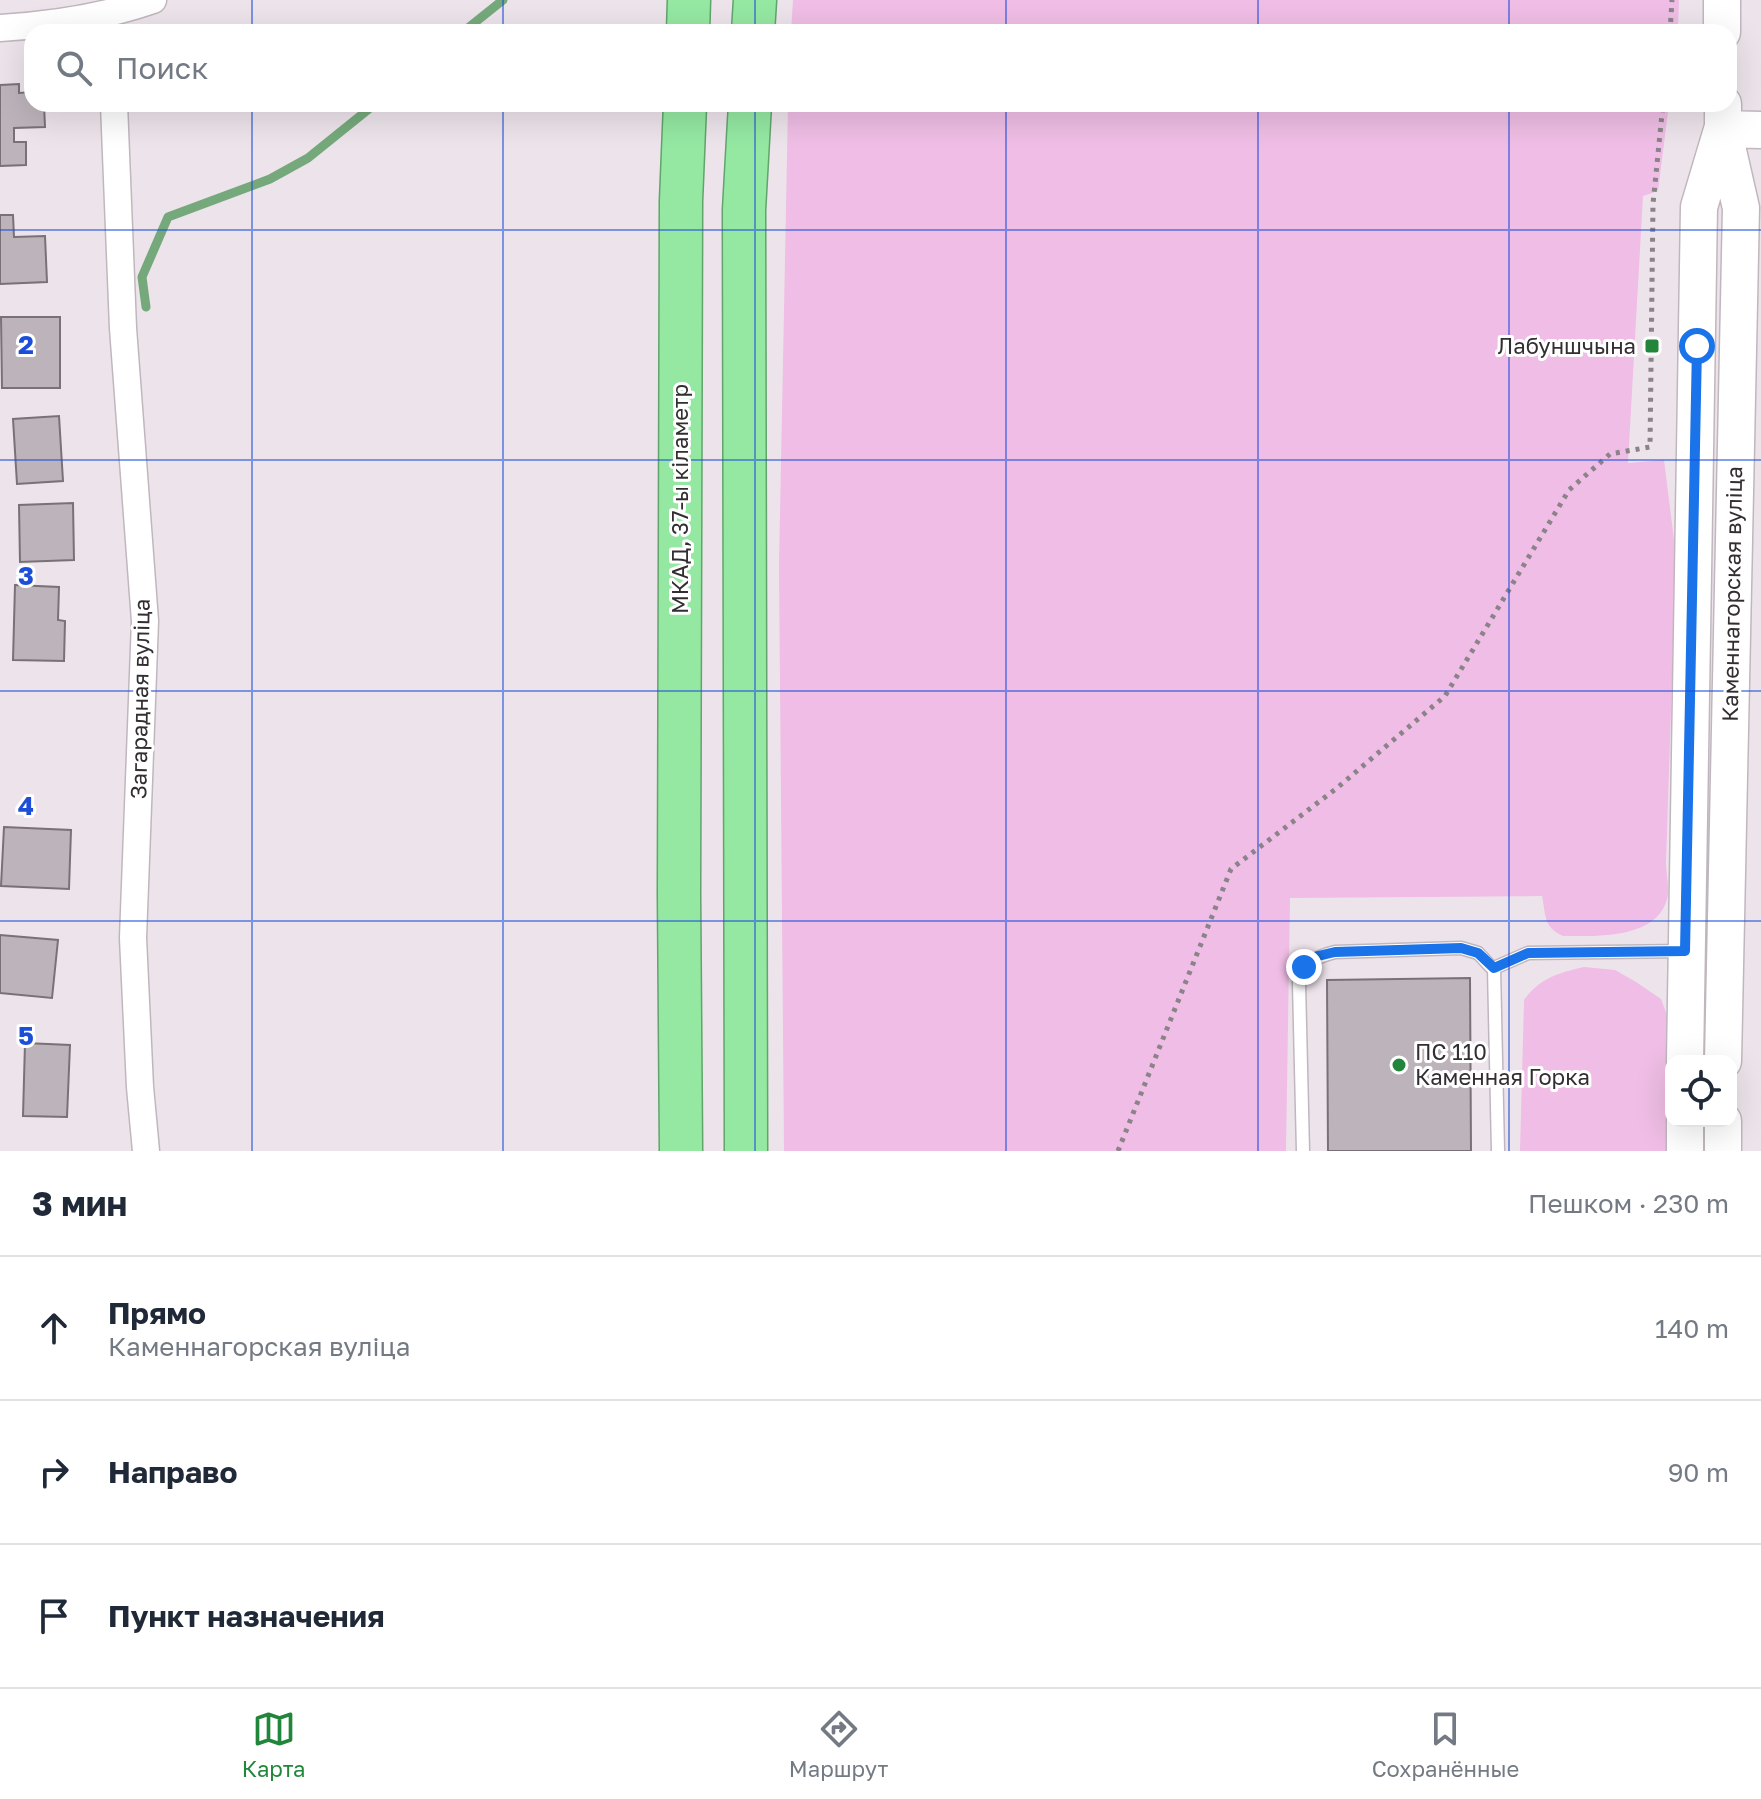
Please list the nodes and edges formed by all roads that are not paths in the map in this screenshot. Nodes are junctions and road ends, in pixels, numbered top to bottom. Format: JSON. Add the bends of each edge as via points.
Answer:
{"nodes":[{"id":1,"x":153,"y":0,"type":"edge"},
{"id":2,"x":689,"y":0,"type":"edge"},
{"id":3,"x":755,"y":0,"type":"edge"},
{"id":4,"x":1722,"y":0,"type":"edge"},
{"id":5,"x":111,"y":22,"type":"edge"},
{"id":6,"x":71,"y":24,"type":"edge"},
{"id":7,"x":688,"y":24,"type":"edge"},
{"id":8,"x":754,"y":24,"type":"edge"},
{"id":9,"x":1722,"y":24,"type":"edge"},
{"id":10,"x":24,"y":26,"type":"edge"},
{"id":11,"x":0,"y":28,"type":"edge"},
{"id":12,"x":114,"y":112,"type":"edge"},
{"id":13,"x":685,"y":112,"type":"edge"},
{"id":14,"x":750,"y":112,"type":"edge"},
{"id":15,"x":1723,"y":116,"type":"edge"},
{"id":16,"x":1761,"y":130,"type":"edge"},
{"id":17,"x":1685,"y":951,"type":"junction"},
{"id":18,"x":1494,"y":968,"type":"junction"},
{"id":19,"x":1685,"y":1055,"type":"edge"},
{"id":20,"x":1723,"y":1055,"type":"edge"},
{"id":21,"x":1685,"y":1127,"type":"edge"},
{"id":22,"x":1723,"y":1127,"type":"edge"},
{"id":23,"x":146,"y":1151,"type":"edge"},
{"id":24,"x":681,"y":1151,"type":"edge"},
{"id":25,"x":746,"y":1151,"type":"edge"},
{"id":26,"x":1303,"y":1151,"type":"edge"},
{"id":27,"x":1498,"y":1151,"type":"edge"},
{"id":28,"x":1685,"y":1151,"type":"edge"},
{"id":29,"x":1723,"y":1151,"type":"edge"}],
"edges":[{"from":1,"to":5,"type":"street"},
{"from":2,"to":7,"type":"highway"},
{"from":3,"to":8,"type":"highway"},
{"from":4,"to":9,"type":"main road"},
{"from":5,"to":6,"type":"street"},
{"from":10,"to":11,"type":"street"},
{"from":12,"to":23,"type":"street","name":"Загарадная вуліца","via":[[123,328],[145,621],[133,938]]},
{"from":13,"to":24,"type":"highway","name":"МКАД, 37-ы кіламетр"},
{"from":14,"to":25,"type":"highway","via":[[744,210]]},
{"from":15,"to":16,"type":"main road"},
{"from":15,"to":17,"type":"main road","name":"Каменнагорская вуліца","via":[[1699,207]]},
{"from":15,"to":20,"type":"main road","name":"Каменнагорская вуліца","via":[[1741,208]]},
{"from":17,"to":18,"type":"lane","via":[[1528,953]]},
{"from":17,"to":19,"type":"main road","name":"Каменнагорская вуліца"},
{"from":18,"to":26,"type":"lane","via":[[1478,953],[1461,948],[1335,952],[1304,967],[1299,983]]},
{"from":18,"to":27,"type":"lane"},
{"from":21,"to":28,"type":"main road"},
{"from":22,"to":29,"type":"main road"}]}
